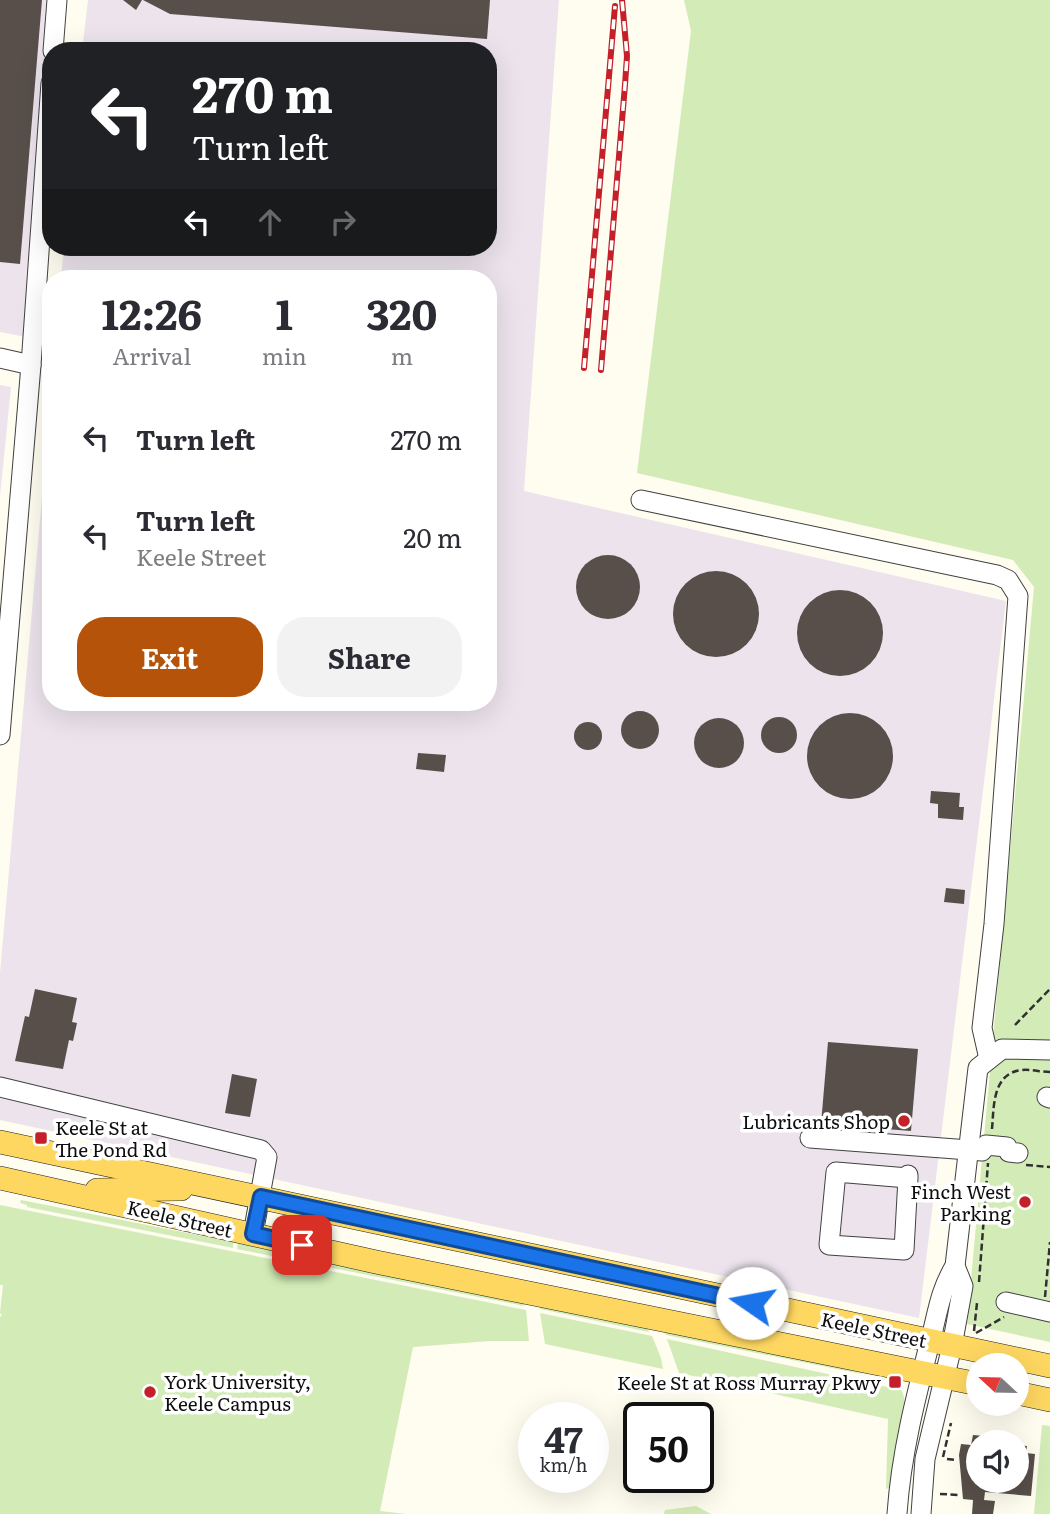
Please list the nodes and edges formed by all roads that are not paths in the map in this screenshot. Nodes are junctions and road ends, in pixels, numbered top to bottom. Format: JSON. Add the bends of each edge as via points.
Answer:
{"nodes":[{"id":1,"x":57,"y":0,"type":"edge"},
{"id":2,"x":54,"y":42,"type":"edge"},
{"id":3,"x":42,"y":217,"type":"edge"},
{"id":4,"x":0,"y":358,"type":"edge"},
{"id":5,"x":32,"y":365,"type":"junction"},
{"id":6,"x":641,"y":500,"type":"dead end"},
{"id":7,"x":0,"y":735,"type":"edge"},
{"id":8,"x":1050,"y":1050,"type":"edge"},
{"id":9,"x":989,"y":1059,"type":"junction"},
{"id":10,"x":0,"y":1087,"type":"edge"},
{"id":11,"x":810,"y":1138,"type":"dead end"},
{"id":12,"x":0,"y":1142,"type":"edge"},
{"id":13,"x":983,"y":1150,"type":"junction"},
{"id":14,"x":1013,"y":1152,"type":"dead end"},
{"id":15,"x":909,"y":1164,"type":"junction"},
{"id":16,"x":0,"y":1171,"type":"edge"},
{"id":17,"x":0,"y":1178,"type":"edge"},
{"id":18,"x":216,"y":1187,"type":"junction"},
{"id":19,"x":261,"y":1197,"type":"junction"},
{"id":20,"x":253,"y":1234,"type":"junction"},
{"id":21,"x":1006,"y":1302,"type":"dead end"},
{"id":22,"x":1050,"y":1312,"type":"edge"},
{"id":23,"x":941,"y":1343,"type":"junction"},
{"id":24,"x":1050,"y":1366,"type":"edge"},
{"id":25,"x":921,"y":1373,"type":"junction"},
{"id":26,"x":944,"y":1377,"type":"junction"},
{"id":27,"x":966,"y":1382,"type":"edge"},
{"id":28,"x":1050,"y":1400,"type":"edge"},
{"id":29,"x":1029,"y":1402,"type":"edge"},
{"id":30,"x":897,"y":1514,"type":"edge"},
{"id":31,"x":921,"y":1514,"type":"edge"}],
"edges":[{"from":1,"to":2,"type":"street"},
{"from":3,"to":5,"type":"street"},
{"from":4,"to":5,"type":"street"},
{"from":5,"to":7,"type":"street"},
{"from":6,"to":9,"type":"street","via":[[997,575],[1013,586],[1017,596],[1015,644],[982,1028]]},
{"from":8,"to":9,"type":"street","via":[[1002,1049]]},
{"from":9,"to":13,"type":"street","via":[[978,1068]]},
{"from":10,"to":19,"type":"street","via":[[261,1150],[267,1157]]},
{"from":11,"to":15,"type":"street"},
{"from":12,"to":18,"type":"main road","name":"Keele Street"},
{"from":13,"to":14,"type":"street","via":[[985,1156],[1006,1157]]},
{"from":13,"to":15,"type":"street"},
{"from":13,"to":23,"type":"street","via":[[955,1266],[944,1285]]},
{"from":15,"to":15,"type":"street","via":[[904,1250],[829,1245],[836,1172]]},
{"from":16,"to":18,"type":"main road","via":[[90,1190]]},
{"from":17,"to":20,"type":"main road","name":"Keele Street"},
{"from":18,"to":19,"type":"main road","name":"Keele Street"},
{"from":19,"to":20,"type":"street"},
{"from":19,"to":23,"type":"main road","name":"Keele Street"},
{"from":20,"to":25,"type":"main road","name":"Keele Street"},
{"from":21,"to":22,"type":"street"},
{"from":23,"to":24,"type":"main road","name":"Keele Street"},
{"from":23,"to":25,"type":"street"},
{"from":23,"to":26,"type":"street"},
{"from":25,"to":26,"type":"main road","name":"Keele Street"},
{"from":25,"to":30,"type":"street"},
{"from":26,"to":27,"type":"main road","name":"Keele Street"},
{"from":26,"to":31,"type":"street","via":[[925,1459]]},
{"from":28,"to":29,"type":"main road"}]}
